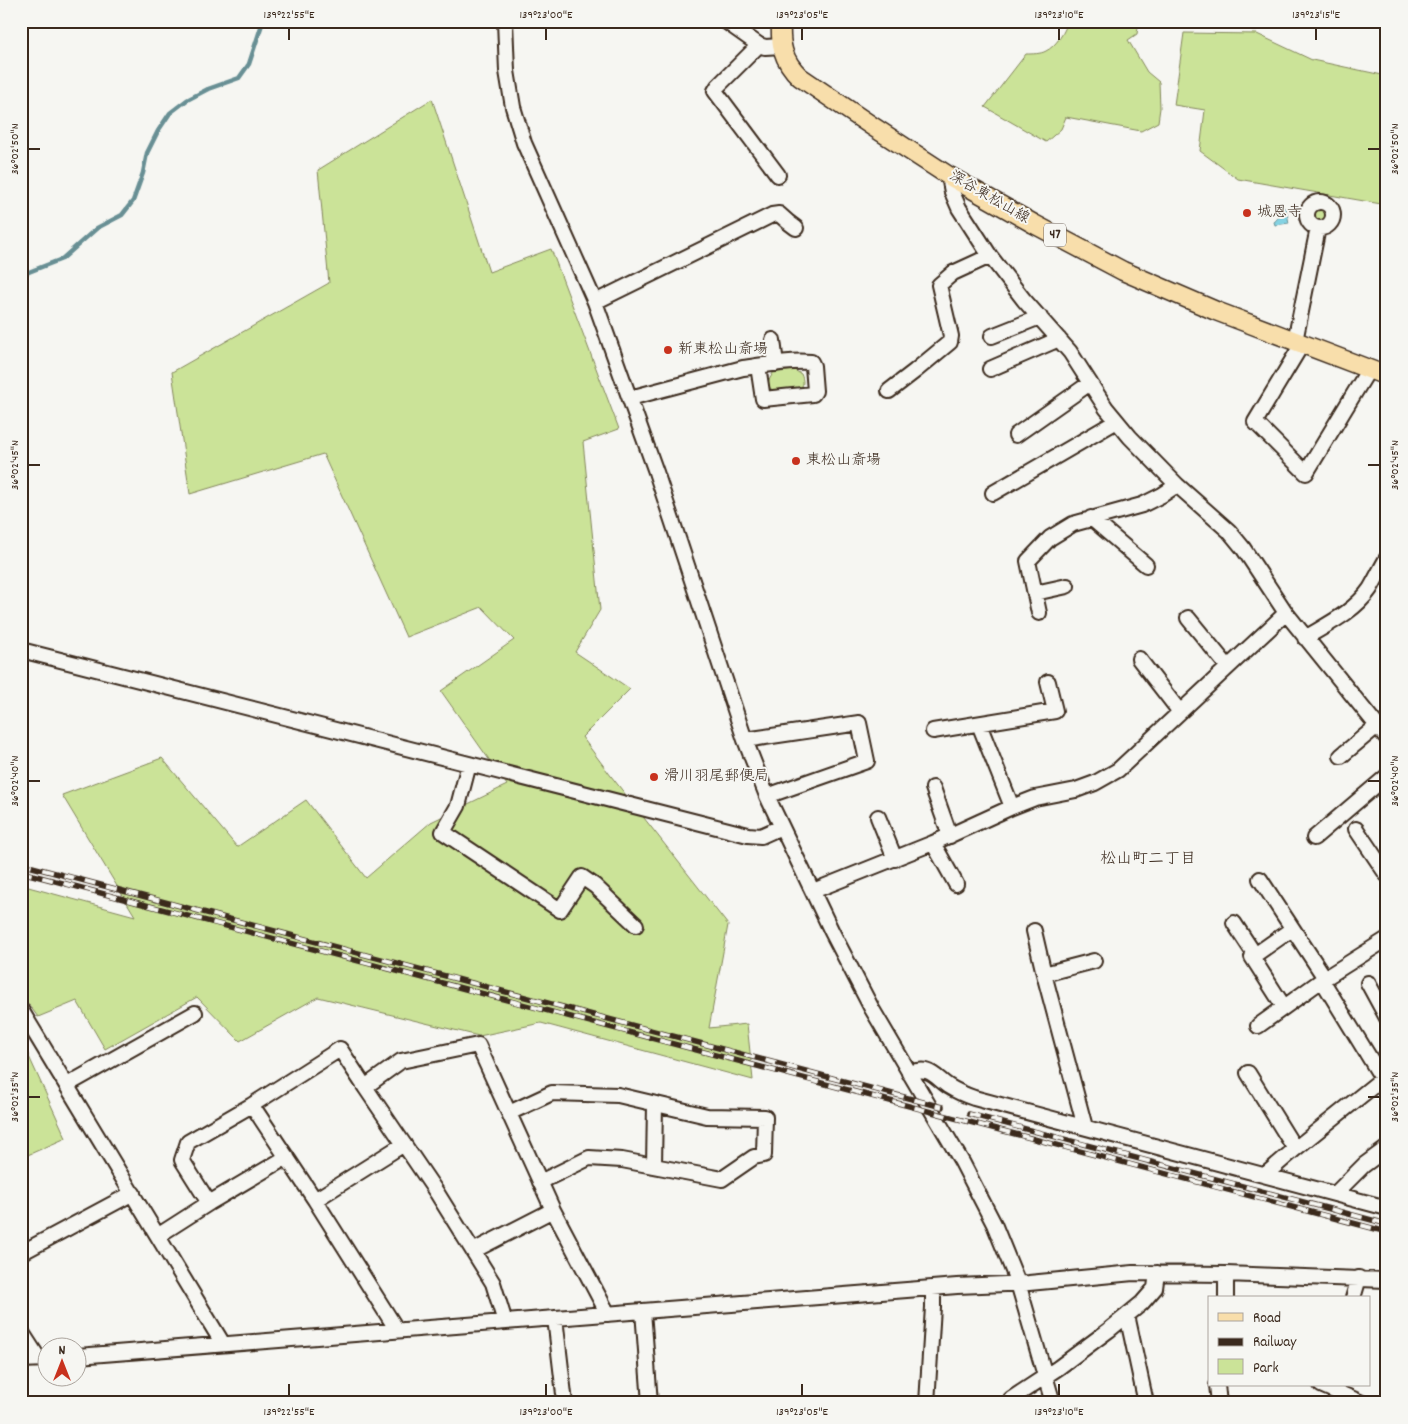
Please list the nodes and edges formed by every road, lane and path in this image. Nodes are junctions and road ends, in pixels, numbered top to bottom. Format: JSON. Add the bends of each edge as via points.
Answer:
{"nodes":[{"id":1,"x":505,"y":21,"type":"edge"},
{"id":2,"x":725,"y":21,"type":"edge"},
{"id":3,"x":781,"y":21,"type":"edge"},
{"id":4,"x":759,"y":45,"type":"junction"},
{"id":5,"x":782,"y":46,"type":"junction"},
{"id":6,"x":778,"y":175,"type":"dead end"},
{"id":7,"x":949,"y":176,"type":"junction"},
{"id":8,"x":796,"y":228,"type":"dead end"},
{"id":9,"x":1318,"y":228,"type":"dead end"},
{"id":10,"x":990,"y":256,"type":"junction"},
{"id":11,"x":594,"y":302,"type":"junction"},
{"id":12,"x":1040,"y":317,"type":"junction"},
{"id":13,"x":992,"y":336,"type":"dead end"},
{"id":14,"x":1059,"y":339,"type":"junction"},
{"id":15,"x":773,"y":340,"type":"dead end"},
{"id":16,"x":1299,"y":342,"type":"junction"},
{"id":17,"x":990,"y":369,"type":"dead end"},
{"id":18,"x":1369,"y":369,"type":"junction"},
{"id":19,"x":1387,"y":376,"type":"edge"},
{"id":20,"x":1090,"y":383,"type":"junction"},
{"id":21,"x":889,"y":391,"type":"dead end"},
{"id":22,"x":630,"y":398,"type":"junction"},
{"id":23,"x":1117,"y":422,"type":"junction"},
{"id":24,"x":1016,"y":435,"type":"dead end"},
{"id":25,"x":1177,"y":485,"type":"junction"},
{"id":26,"x":993,"y":493,"type":"dead end"},
{"id":27,"x":1092,"y":518,"type":"junction"},
{"id":28,"x":1387,"y":558,"type":"edge"},
{"id":29,"x":1146,"y":565,"type":"dead end"},
{"id":30,"x":1067,"y":586,"type":"dead end"},
{"id":31,"x":1034,"y":593,"type":"junction"},
{"id":32,"x":1039,"y":613,"type":"dead end"},
{"id":33,"x":1286,"y":613,"type":"junction"},
{"id":34,"x":1188,"y":618,"type":"dead end"},
{"id":35,"x":1305,"y":638,"type":"junction"},
{"id":36,"x":21,"y":650,"type":"edge"},
{"id":37,"x":1139,"y":659,"type":"dead end"},
{"id":38,"x":1228,"y":667,"type":"junction"},
{"id":39,"x":1048,"y":682,"type":"dead end"},
{"id":40,"x":1180,"y":712,"type":"junction"},
{"id":41,"x":979,"y":724,"type":"junction"},
{"id":42,"x":932,"y":731,"type":"dead end"},
{"id":43,"x":1384,"y":733,"type":"edge"},
{"id":44,"x":745,"y":740,"type":"junction"},
{"id":45,"x":1341,"y":756,"type":"dead end"},
{"id":46,"x":469,"y":764,"type":"junction"},
{"id":47,"x":1387,"y":776,"type":"edge"},
{"id":48,"x":933,"y":788,"type":"dead end"},
{"id":49,"x":767,"y":796,"type":"junction"},
{"id":50,"x":1012,"y":807,"type":"junction"},
{"id":51,"x":878,"y":817,"type":"dead end"},
{"id":52,"x":781,"y":827,"type":"junction"},
{"id":53,"x":1356,"y":829,"type":"dead end"},
{"id":54,"x":950,"y":836,"type":"junction"},
{"id":55,"x":1314,"y":838,"type":"dead end"},
{"id":56,"x":933,"y":843,"type":"junction"},
{"id":57,"x":895,"y":859,"type":"junction"},
{"id":58,"x":1387,"y":875,"type":"edge"},
{"id":59,"x":1260,"y":879,"type":"dead end"},
{"id":60,"x":956,"y":884,"type":"dead end"},
{"id":61,"x":813,"y":891,"type":"junction"},
{"id":62,"x":1234,"y":923,"type":"dead end"},
{"id":63,"x":636,"y":925,"type":"dead end"},
{"id":64,"x":1292,"y":929,"type":"junction"},
{"id":65,"x":1034,"y":931,"type":"dead end"},
{"id":66,"x":1387,"y":939,"type":"edge"},
{"id":67,"x":1255,"y":955,"type":"junction"},
{"id":68,"x":1094,"y":961,"type":"dead end"},
{"id":69,"x":1044,"y":974,"type":"junction"},
{"id":70,"x":1323,"y":979,"type":"junction"},
{"id":71,"x":1368,"y":983,"type":"dead end"},
{"id":72,"x":1284,"y":1007,"type":"junction"},
{"id":73,"x":21,"y":1010,"type":"edge"},
{"id":74,"x":195,"y":1013,"type":"dead end"},
{"id":75,"x":1387,"y":1018,"type":"edge"},
{"id":76,"x":1258,"y":1026,"type":"dead end"},
{"id":77,"x":1248,"y":1072,"type":"dead end"},
{"id":78,"x":909,"y":1073,"type":"junction"},
{"id":79,"x":1384,"y":1077,"type":"edge"},
{"id":80,"x":67,"y":1085,"type":"junction"},
{"id":81,"x":365,"y":1087,"type":"junction"},
{"id":82,"x":655,"y":1104,"type":"junction"},
{"id":83,"x":252,"y":1105,"type":"junction"},
{"id":84,"x":509,"y":1114,"type":"junction"},
{"id":85,"x":1085,"y":1127,"type":"junction"},
{"id":86,"x":404,"y":1144,"type":"junction"},
{"id":87,"x":1295,"y":1148,"type":"junction"},
{"id":88,"x":1387,"y":1148,"type":"edge"},
{"id":89,"x":287,"y":1157,"type":"junction"},
{"id":90,"x":654,"y":1166,"type":"junction"},
{"id":91,"x":1266,"y":1175,"type":"junction"},
{"id":92,"x":540,"y":1182,"type":"junction"},
{"id":93,"x":133,"y":1193,"type":"junction"},
{"id":94,"x":1335,"y":1194,"type":"junction"},
{"id":95,"x":315,"y":1200,"type":"junction"},
{"id":96,"x":208,"y":1202,"type":"junction"},
{"id":97,"x":1387,"y":1208,"type":"edge"},
{"id":98,"x":553,"y":1210,"type":"junction"},
{"id":99,"x":159,"y":1235,"type":"junction"},
{"id":100,"x":473,"y":1251,"type":"junction"},
{"id":101,"x":21,"y":1253,"type":"edge"},
{"id":102,"x":1157,"y":1273,"type":"junction"},
{"id":103,"x":1226,"y":1274,"type":"junction"},
{"id":104,"x":1359,"y":1278,"type":"junction"},
{"id":105,"x":1387,"y":1280,"type":"edge"},
{"id":106,"x":1018,"y":1283,"type":"junction"},
{"id":107,"x":933,"y":1288,"type":"junction"},
{"id":108,"x":1226,"y":1296,"type":"edge"},
{"id":109,"x":1354,"y":1296,"type":"edge"},
{"id":110,"x":643,"y":1311,"type":"junction"},
{"id":111,"x":608,"y":1314,"type":"junction"},
{"id":112,"x":1127,"y":1315,"type":"junction"},
{"id":113,"x":555,"y":1318,"type":"junction"},
{"id":114,"x":506,"y":1322,"type":"junction"},
{"id":115,"x":397,"y":1330,"type":"junction"},
{"id":116,"x":21,"y":1331,"type":"edge"},
{"id":117,"x":223,"y":1344,"type":"junction"},
{"id":118,"x":38,"y":1353,"type":"edge"},
{"id":119,"x":88,"y":1355,"type":"edge"},
{"id":120,"x":38,"y":1359,"type":"edge"},
{"id":121,"x":21,"y":1360,"type":"edge"},
{"id":122,"x":1046,"y":1376,"type":"junction"},
{"id":123,"x":1217,"y":1386,"type":"edge"},
{"id":124,"x":1323,"y":1386,"type":"edge"},
{"id":125,"x":1012,"y":1399,"type":"dead end"},
{"id":126,"x":565,"y":1403,"type":"edge"},
{"id":127,"x":650,"y":1403,"type":"edge"},
{"id":128,"x":927,"y":1403,"type":"edge"},
{"id":129,"x":1054,"y":1403,"type":"edge"},
{"id":130,"x":1146,"y":1403,"type":"edge"},
{"id":131,"x":1219,"y":1403,"type":"edge"},
{"id":132,"x":1362,"y":1403,"type":"edge"}],
"edges":[{"from":1,"to":11,"type":"street","via":[[506,71],[524,143]]},
{"from":2,"to":4,"type":"street"},
{"from":3,"to":5,"type":"main road","name":"深谷東松山線","number":"47"},
{"from":4,"to":5,"type":"street"},
{"from":4,"to":6,"type":"street","via":[[716,91]]},
{"from":5,"to":7,"type":"main road","name":"深谷東松山線","number":"47","via":[[791,68],[800,77]]},
{"from":7,"to":10,"type":"street","via":[[959,208]]},
{"from":7,"to":16,"type":"main road","name":"深谷東松山線","number":"47","via":[[1123,271]]},
{"from":8,"to":11,"type":"street","via":[[779,214],[772,215]]},
{"from":9,"to":16,"type":"street"},
{"from":10,"to":12,"type":"street"},
{"from":10,"to":21,"type":"street","via":[[953,273],[939,285],[950,342]]},
{"from":11,"to":22,"type":"street"},
{"from":12,"to":13,"type":"street"},
{"from":12,"to":14,"type":"street"},
{"from":14,"to":17,"type":"street"},
{"from":14,"to":20,"type":"street"},
{"from":15,"to":22,"type":"street","via":[[766,365],[734,370]]},
{"from":16,"to":18,"type":"main road","name":"深谷東松山線","number":"47"},
{"from":16,"to":18,"type":"street","via":[[1255,422],[1306,473]]},
{"from":18,"to":19,"type":"main road","name":"深谷東松山線","number":"47"},
{"from":20,"to":23,"type":"street"},
{"from":20,"to":24,"type":"street"},
{"from":22,"to":44,"type":"street"},
{"from":23,"to":25,"type":"street"},
{"from":23,"to":26,"type":"street"},
{"from":25,"to":27,"type":"street","via":[[1142,505]]},
{"from":25,"to":33,"type":"street","via":[[1229,531]]},
{"from":27,"to":29,"type":"street"},
{"from":27,"to":31,"type":"street","via":[[1073,524],[1050,538],[1028,561]]},
{"from":28,"to":35,"type":"street","via":[[1359,603]]},
{"from":30,"to":31,"type":"street"},
{"from":31,"to":32,"type":"street"},
{"from":33,"to":35,"type":"street"},
{"from":33,"to":38,"type":"street"},
{"from":34,"to":38,"type":"street"},
{"from":35,"to":43,"type":"street"},
{"from":36,"to":46,"type":"street"},
{"from":37,"to":40,"type":"street"},
{"from":38,"to":40,"type":"street"},
{"from":39,"to":41,"type":"street","via":[[1054,711]]},
{"from":40,"to":50,"type":"street","via":[[1118,770],[1076,790],[1035,798]]},
{"from":41,"to":42,"type":"street"},
{"from":41,"to":50,"type":"street"},
{"from":43,"to":45,"type":"street"},
{"from":44,"to":49,"type":"street"},
{"from":44,"to":49,"type":"street","via":[[859,723],[867,761]]},
{"from":46,"to":52,"type":"street","via":[[748,835],[761,836]]},
{"from":46,"to":63,"type":"street","via":[[458,806],[443,832],[560,910],[582,877]]},
{"from":47,"to":55,"type":"street"},
{"from":48,"to":54,"type":"street"},
{"from":49,"to":52,"type":"street"},
{"from":50,"to":54,"type":"street"},
{"from":51,"to":57,"type":"street"},
{"from":52,"to":61,"type":"street"},
{"from":53,"to":58,"type":"street"},
{"from":54,"to":56,"type":"street"},
{"from":56,"to":57,"type":"street"},
{"from":56,"to":60,"type":"street"},
{"from":57,"to":61,"type":"street"},
{"from":59,"to":64,"type":"street"},
{"from":61,"to":78,"type":"street"},
{"from":62,"to":67,"type":"street"},
{"from":64,"to":67,"type":"street"},
{"from":64,"to":70,"type":"street"},
{"from":65,"to":69,"type":"street"},
{"from":66,"to":70,"type":"street"},
{"from":67,"to":72,"type":"street","via":[[1252,957]]},
{"from":68,"to":69,"type":"street"},
{"from":69,"to":85,"type":"street"},
{"from":70,"to":72,"type":"street"},
{"from":70,"to":79,"type":"street"},
{"from":71,"to":75,"type":"street"},
{"from":72,"to":76,"type":"street"},
{"from":73,"to":80,"type":"street"},
{"from":74,"to":80,"type":"street"},
{"from":77,"to":87,"type":"street"},
{"from":78,"to":85,"type":"street","via":[[929,1071],[954,1090],[974,1098]]},
{"from":78,"to":106,"type":"street","via":[[983,1201]]},
{"from":79,"to":87,"type":"street"},
{"from":80,"to":93,"type":"street"},
{"from":81,"to":83,"type":"street","via":[[340,1049]]},
{"from":81,"to":84,"type":"street","via":[[401,1061],[478,1045]]},
{"from":81,"to":86,"type":"street"},
{"from":82,"to":84,"type":"street","via":[[618,1095],[552,1093]]},
{"from":82,"to":90,"type":"street"},
{"from":82,"to":90,"type":"street","via":[[707,1116],[765,1117],[764,1155],[754,1156],[722,1179]]},
{"from":83,"to":89,"type":"street"},
{"from":83,"to":96,"type":"street","via":[[188,1142],[182,1160]]},
{"from":84,"to":92,"type":"street"},
{"from":85,"to":91,"type":"street"},
{"from":86,"to":95,"type":"street"},
{"from":86,"to":100,"type":"street"},
{"from":87,"to":91,"type":"street"},
{"from":88,"to":94,"type":"street","via":[[1364,1165]]},
{"from":89,"to":95,"type":"street"},
{"from":89,"to":96,"type":"street"},
{"from":90,"to":92,"type":"street","via":[[589,1158]]},
{"from":91,"to":94,"type":"street"},
{"from":92,"to":98,"type":"street"},
{"from":93,"to":99,"type":"street"},
{"from":93,"to":101,"type":"street"},
{"from":94,"to":97,"type":"street"},
{"from":95,"to":115,"type":"street"},
{"from":96,"to":99,"type":"street"},
{"from":98,"to":100,"type":"street"},
{"from":98,"to":111,"type":"street"},
{"from":99,"to":117,"type":"street"},
{"from":100,"to":114,"type":"street","via":[[493,1283]]},
{"from":102,"to":103,"type":"street"},
{"from":102,"to":106,"type":"street"},
{"from":102,"to":112,"type":"street","via":[[1155,1288]]},
{"from":103,"to":104,"type":"street"},
{"from":103,"to":108,"type":"street"},
{"from":104,"to":105,"type":"street"},
{"from":104,"to":109,"type":"street"},
{"from":106,"to":107,"type":"street"},
{"from":106,"to":122,"type":"street"},
{"from":107,"to":110,"type":"street"},
{"from":107,"to":128,"type":"street"},
{"from":110,"to":111,"type":"street"},
{"from":110,"to":127,"type":"street"},
{"from":111,"to":113,"type":"street"},
{"from":112,"to":122,"type":"street"},
{"from":112,"to":130,"type":"street"},
{"from":113,"to":114,"type":"street"},
{"from":113,"to":126,"type":"street"},
{"from":114,"to":115,"type":"street"},
{"from":115,"to":117,"type":"street"},
{"from":116,"to":118,"type":"street"},
{"from":117,"to":119,"type":"street"},
{"from":120,"to":121,"type":"street"},
{"from":122,"to":125,"type":"street"},
{"from":122,"to":129,"type":"street"},
{"from":123,"to":131,"type":"street"},
{"from":124,"to":132,"type":"street"}]}
